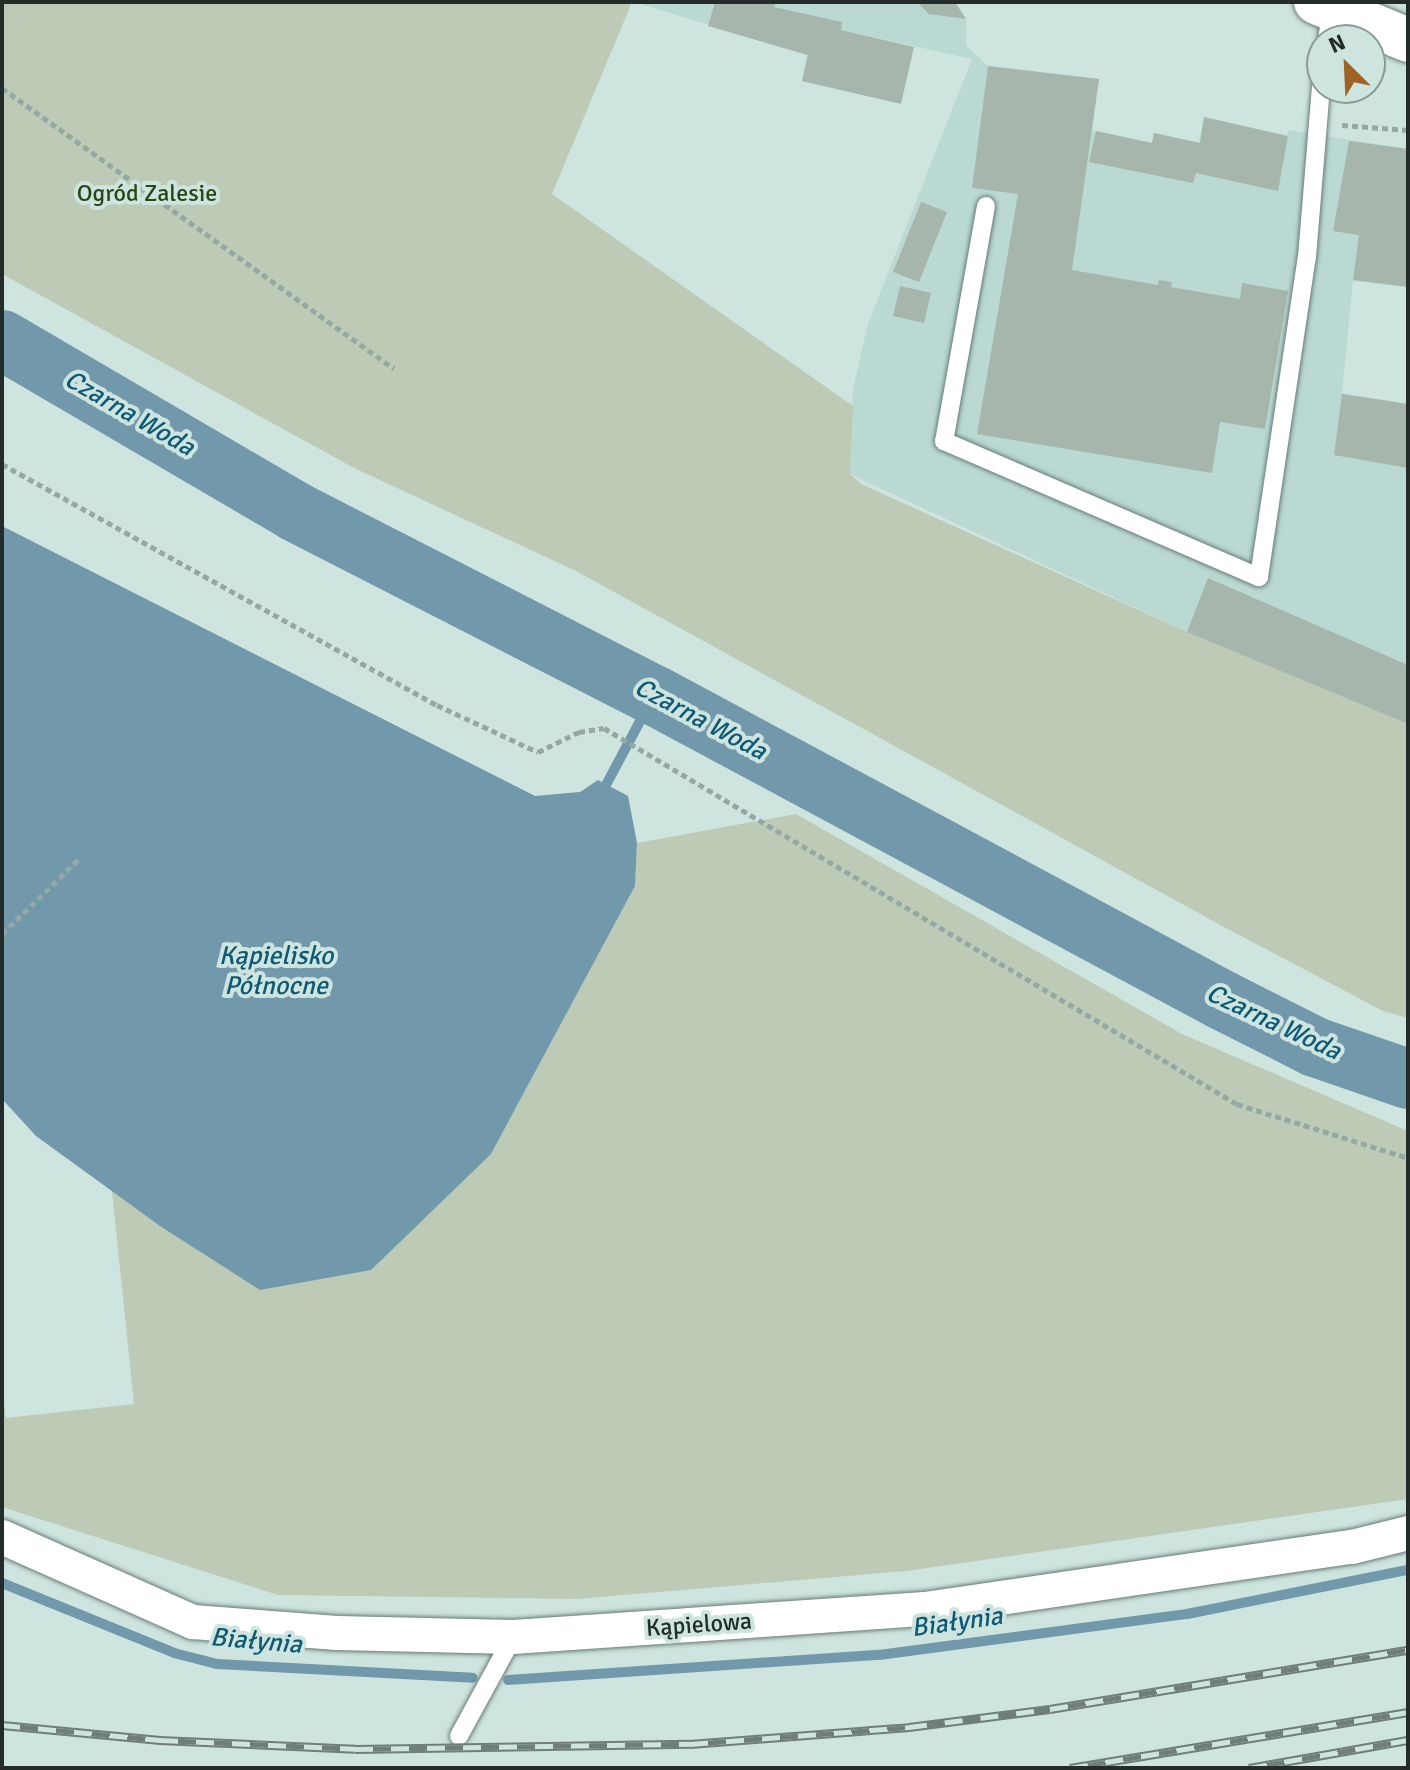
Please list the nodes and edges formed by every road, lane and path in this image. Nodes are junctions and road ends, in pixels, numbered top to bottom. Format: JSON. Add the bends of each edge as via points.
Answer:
{"nodes":[{"id":1,"x":1325,"y":17,"type":"edge"},
{"id":2,"x":1408,"y":40,"type":"edge"},
{"id":3,"x":2,"y":88,"type":"edge"},
{"id":4,"x":1319,"y":104,"type":"edge"},
{"id":5,"x":1317,"y":123,"type":"junction"},
{"id":6,"x":1408,"y":130,"type":"edge"},
{"id":7,"x":986,"y":206,"type":"dead end"},
{"id":8,"x":394,"y":369,"type":"dead end"},
{"id":9,"x":2,"y":464,"type":"edge"},
{"id":10,"x":80,"y":858,"type":"dead end"},
{"id":11,"x":2,"y":934,"type":"edge"},
{"id":12,"x":1408,"y":1158,"type":"edge"},
{"id":13,"x":1408,"y":1533,"type":"edge"},
{"id":14,"x":2,"y":1537,"type":"edge"},
{"id":15,"x":513,"y":1637,"type":"junction"},
{"id":16,"x":459,"y":1736,"type":"dead end"}],
"edges":[{"from":1,"to":2,"type":"street"},
{"from":3,"to":8,"type":"path"},
{"from":4,"to":5,"type":"lane"},
{"from":5,"to":6,"type":"path"},
{"from":5,"to":7,"type":"lane","via":[[1307,257],[1259,577],[944,441]]},
{"from":9,"to":12,"type":"path","via":[[437,705],[538,752],[579,732],[604,728],[1237,1104]]},
{"from":10,"to":11,"type":"path"},
{"from":13,"to":15,"type":"street","name":"Kąpielowa","via":[[1352,1547],[925,1609]]},
{"from":14,"to":15,"type":"street","name":"Kąpielowa","via":[[193,1622],[337,1633]]},
{"from":15,"to":16,"type":"lane"}]}
